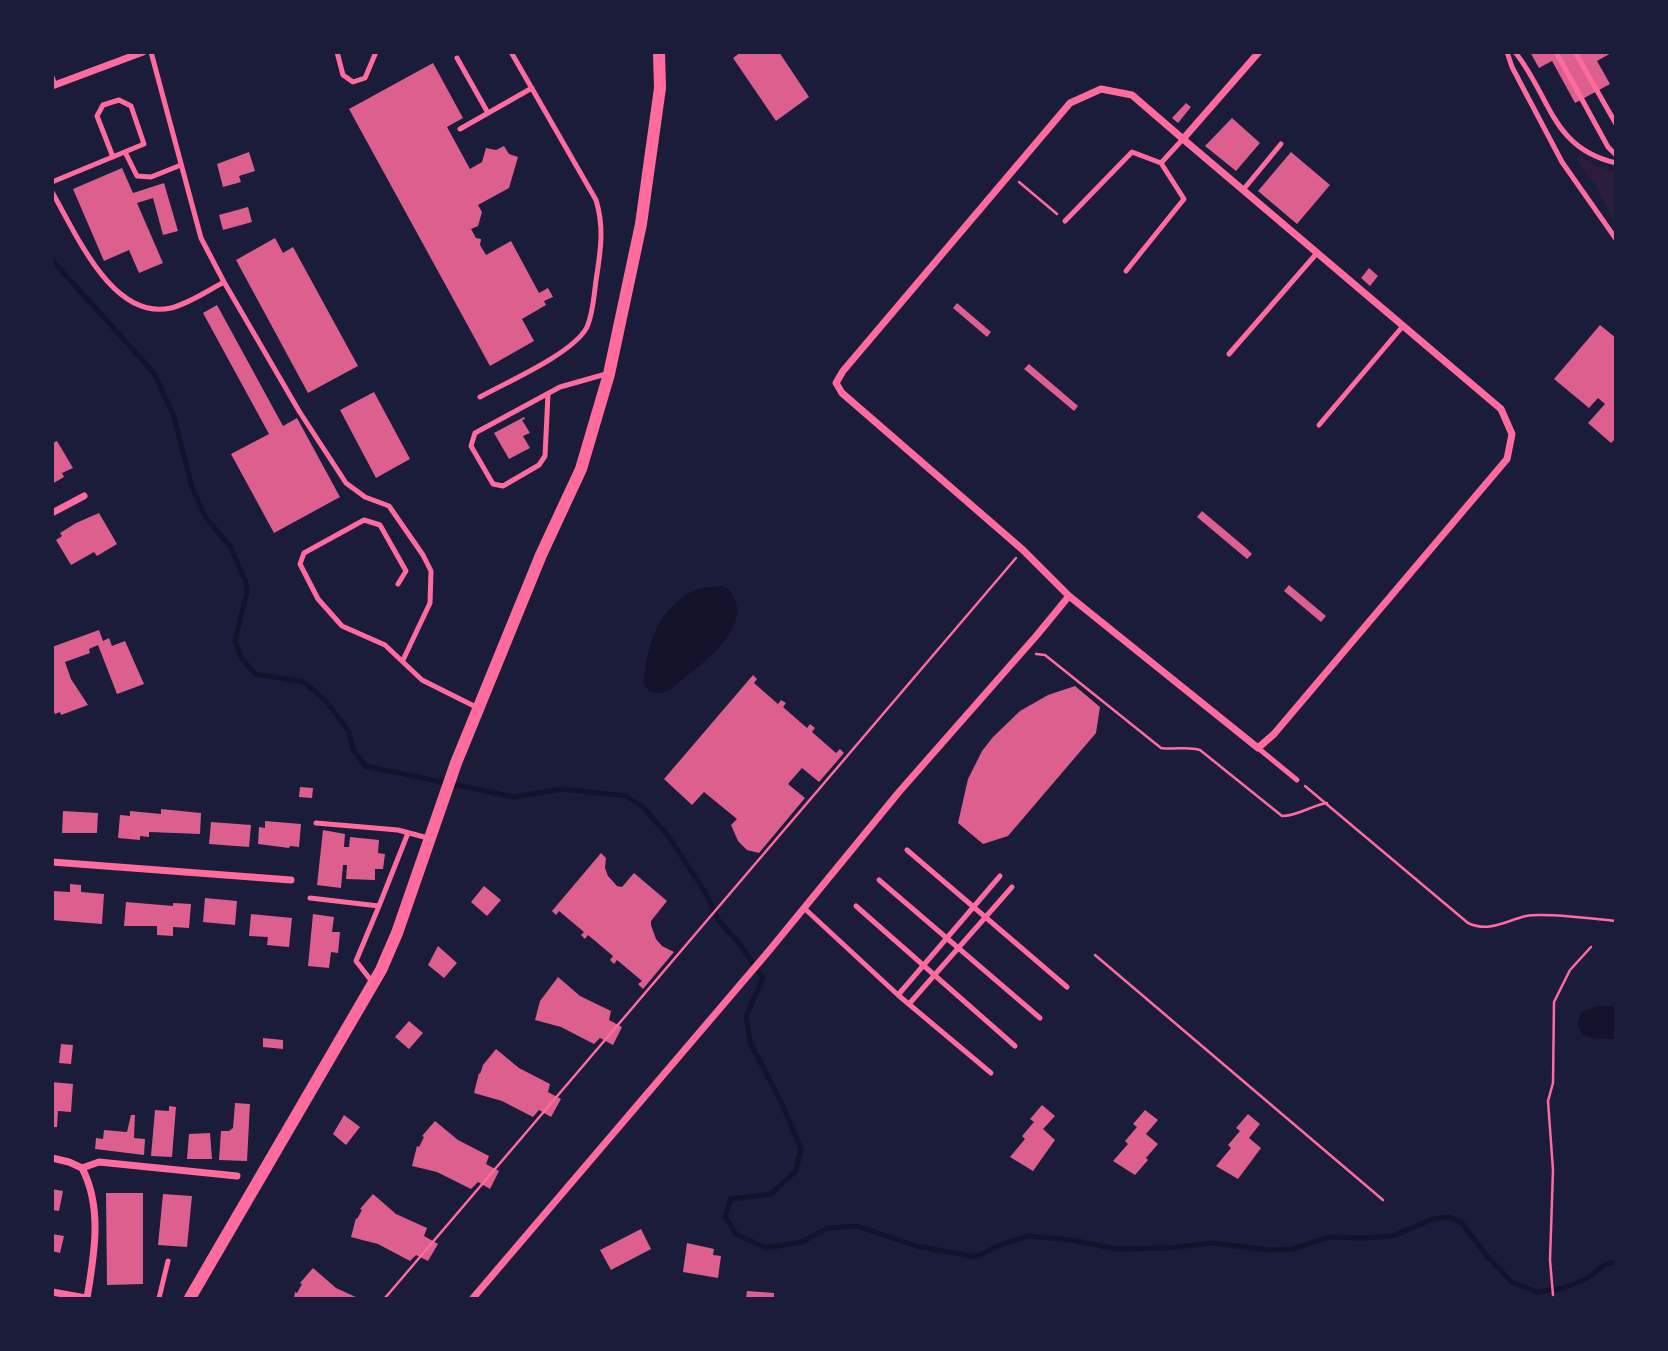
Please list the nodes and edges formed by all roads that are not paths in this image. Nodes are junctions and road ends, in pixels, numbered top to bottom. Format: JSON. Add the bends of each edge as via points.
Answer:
{"nodes":[{"id":1,"x":143,"y":52,"type":"edge"},
{"id":2,"x":151,"y":52,"type":"edge"},
{"id":3,"x":337,"y":52,"type":"edge"},
{"id":4,"x":376,"y":52,"type":"edge"},
{"id":5,"x":511,"y":52,"type":"edge"},
{"id":6,"x":659,"y":52,"type":"edge"},
{"id":7,"x":1259,"y":52,"type":"edge"},
{"id":8,"x":1507,"y":52,"type":"edge"},
{"id":9,"x":1515,"y":52,"type":"edge"},
{"id":10,"x":1556,"y":52,"type":"edge"},
{"id":11,"x":1575,"y":52,"type":"edge"},
{"id":12,"x":457,"y":58,"type":"dead end"},
{"id":13,"x":53,"y":83,"type":"edge"},
{"id":14,"x":532,"y":88,"type":"junction"},
{"id":15,"x":488,"y":113,"type":"junction"},
{"id":16,"x":1615,"y":124,"type":"edge"},
{"id":17,"x":460,"y":129,"type":"dead end"},
{"id":18,"x":1183,"y":139,"type":"junction"},
{"id":19,"x":1281,"y":144,"type":"dead end"},
{"id":20,"x":125,"y":152,"type":"junction"},
{"id":21,"x":1615,"y":155,"type":"edge"},
{"id":22,"x":113,"y":157,"type":"junction"},
{"id":23,"x":1161,"y":163,"type":"junction"},
{"id":24,"x":1615,"y":163,"type":"edge"},
{"id":25,"x":181,"y":165,"type":"junction"},
{"id":26,"x":52,"y":182,"type":"edge"},
{"id":27,"x":1243,"y":190,"type":"junction"},
{"id":28,"x":52,"y":192,"type":"edge"},
{"id":29,"x":1065,"y":221,"type":"road end"},
{"id":30,"x":1615,"y":239,"type":"edge"},
{"id":31,"x":1317,"y":253,"type":"junction"},
{"id":32,"x":1126,"y":271,"type":"dead end"},
{"id":33,"x":224,"y":282,"type":"junction"},
{"id":34,"x":1403,"y":326,"type":"junction"},
{"id":35,"x":1228,"y":354,"type":"dead end"},
{"id":36,"x":609,"y":373,"type":"junction"},
{"id":37,"x":548,"y":394,"type":"junction"},
{"id":38,"x":480,"y":397,"type":"dead end"},
{"id":39,"x":1319,"y":425,"type":"dead end"},
{"id":40,"x":84,"y":496,"type":"dead end"},
{"id":41,"x":52,"y":513,"type":"edge"},
{"id":42,"x":398,"y":584,"type":"dead end"},
{"id":43,"x":1069,"y":596,"type":"junction"},
{"id":44,"x":403,"y":660,"type":"junction"},
{"id":45,"x":478,"y":708,"type":"junction"},
{"id":46,"x":1258,"y":748,"type":"junction"},
{"id":47,"x":1297,"y":780,"type":"road end"},
{"id":48,"x":316,"y":823,"type":"dead end"},
{"id":49,"x":408,"y":833,"type":"junction"},
{"id":50,"x":428,"y":838,"type":"junction"},
{"id":51,"x":907,"y":850,"type":"dead end"},
{"id":52,"x":52,"y":862,"type":"edge"},
{"id":53,"x":1000,"y":876,"type":"dead end"},
{"id":54,"x":292,"y":880,"type":"dead end"},
{"id":55,"x":879,"y":880,"type":"dead end"},
{"id":56,"x":1012,"y":887,"type":"dead end"},
{"id":57,"x":310,"y":898,"type":"dead end"},
{"id":58,"x":379,"y":906,"type":"junction"},
{"id":59,"x":856,"y":906,"type":"dead end"},
{"id":60,"x":974,"y":907,"type":"junction"},
{"id":61,"x":804,"y":908,"type":"junction"},
{"id":62,"x":986,"y":917,"type":"junction"},
{"id":63,"x":947,"y":938,"type":"junction"},
{"id":64,"x":958,"y":948,"type":"junction"},
{"id":65,"x":923,"y":965,"type":"junction"},
{"id":66,"x":934,"y":974,"type":"junction"},
{"id":67,"x":374,"y":984,"type":"junction"},
{"id":68,"x":1067,"y":987,"type":"dead end"},
{"id":69,"x":898,"y":995,"type":"junction"},
{"id":70,"x":909,"y":1004,"type":"junction"},
{"id":71,"x":1040,"y":1018,"type":"dead end"},
{"id":72,"x":1015,"y":1046,"type":"dead end"},
{"id":73,"x":991,"y":1073,"type":"dead end"},
{"id":74,"x":52,"y":1158,"type":"edge"},
{"id":75,"x":82,"y":1168,"type":"junction"},
{"id":76,"x":237,"y":1177,"type":"dead end"},
{"id":77,"x":167,"y":1261,"type":"dead end"},
{"id":78,"x":52,"y":1292,"type":"edge"},
{"id":79,"x":87,"y":1298,"type":"edge"},
{"id":80,"x":159,"y":1298,"type":"edge"},
{"id":81,"x":190,"y":1298,"type":"edge"},
{"id":82,"x":473,"y":1298,"type":"edge"}],
"edges":[{"from":1,"to":13,"type":"street"},
{"from":2,"to":25,"type":"lane"},
{"from":3,"to":4,"type":"lane","via":[[344,75],[353,82],[365,78]]},
{"from":5,"to":14,"type":"lane"},
{"from":6,"to":36,"type":"street","via":[[660,88],[642,223]]},
{"from":7,"to":18,"type":"street"},
{"from":8,"to":30,"type":"lane","via":[[1562,162]]},
{"from":9,"to":24,"type":"lane","via":[[1557,123],[1575,144],[1596,159]]},
{"from":10,"to":21,"type":"lane"},
{"from":11,"to":16,"type":"lane"},
{"from":12,"to":15,"type":"lane"},
{"from":14,"to":15,"type":"lane"},
{"from":14,"to":38,"type":"lane","via":[[600,213],[593,306],[579,340]]},
{"from":15,"to":17,"type":"lane"},
{"from":18,"to":23,"type":"lane"},
{"from":18,"to":27,"type":"street"},
{"from":18,"to":43,"type":"street","via":[[1132,95],[1101,89],[1070,103],[836,383]]},
{"from":19,"to":27,"type":"lane"},
{"from":20,"to":22,"type":"lane"},
{"from":20,"to":22,"type":"lane","via":[[144,144],[131,106],[119,100],[103,105],[97,117]]},
{"from":20,"to":25,"type":"lane","via":[[137,176],[151,177]]},
{"from":22,"to":26,"type":"lane"},
{"from":23,"to":29,"type":"lane","via":[[1132,152]]},
{"from":23,"to":32,"type":"lane","via":[[1184,199]]},
{"from":25,"to":33,"type":"lane","via":[[201,238]]},
{"from":27,"to":31,"type":"street"},
{"from":28,"to":33,"type":"lane","via":[[102,274],[114,289],[146,310],[185,303]]},
{"from":31,"to":34,"type":"street"},
{"from":31,"to":35,"type":"lane"},
{"from":33,"to":44,"type":"lane","via":[[346,483],[365,498],[389,506],[431,571],[430,603]]},
{"from":34,"to":39,"type":"lane"},
{"from":34,"to":46,"type":"street","via":[[1501,409],[1512,434],[1507,459]]},
{"from":36,"to":37,"type":"lane"},
{"from":36,"to":45,"type":"street","via":[[581,469]]},
{"from":37,"to":37,"type":"lane","via":[[475,433],[471,446],[494,484],[503,486],[539,465],[545,456]]},
{"from":40,"to":41,"type":"street"},
{"from":42,"to":44,"type":"lane","via":[[406,571],[380,525],[363,520],[304,552],[300,564],[318,599],[342,625],[385,645]]},
{"from":43,"to":46,"type":"street"},
{"from":43,"to":61,"type":"street"},
{"from":44,"to":45,"type":"lane","via":[[422,680]]},
{"from":45,"to":50,"type":"street"},
{"from":46,"to":47,"type":"lane"},
{"from":48,"to":49,"type":"lane"},
{"from":49,"to":50,"type":"lane"},
{"from":49,"to":58,"type":"lane"},
{"from":50,"to":67,"type":"street","via":[[397,933]]},
{"from":51,"to":60,"type":"lane"},
{"from":52,"to":54,"type":"street"},
{"from":53,"to":60,"type":"lane"},
{"from":55,"to":63,"type":"lane"},
{"from":56,"to":62,"type":"lane"},
{"from":57,"to":58,"type":"lane"},
{"from":58,"to":67,"type":"lane","via":[[356,961]]},
{"from":59,"to":65,"type":"lane"},
{"from":60,"to":62,"type":"lane"},
{"from":60,"to":63,"type":"lane"},
{"from":61,"to":69,"type":"lane"},
{"from":61,"to":82,"type":"street"},
{"from":62,"to":64,"type":"lane"},
{"from":62,"to":68,"type":"lane"},
{"from":63,"to":64,"type":"lane"},
{"from":63,"to":65,"type":"lane"},
{"from":64,"to":66,"type":"lane"},
{"from":64,"to":71,"type":"lane"},
{"from":65,"to":66,"type":"lane"},
{"from":65,"to":69,"type":"lane"},
{"from":66,"to":70,"type":"lane"},
{"from":66,"to":72,"type":"lane"},
{"from":67,"to":81,"type":"street"},
{"from":69,"to":70,"type":"lane"},
{"from":70,"to":73,"type":"lane"},
{"from":74,"to":75,"type":"street"},
{"from":75,"to":76,"type":"street","via":[[99,1162]]},
{"from":75,"to":79,"type":"street","via":[[89,1182],[95,1222]]},
{"from":77,"to":80,"type":"lane"},
{"from":78,"to":79,"type":"street"}]}
